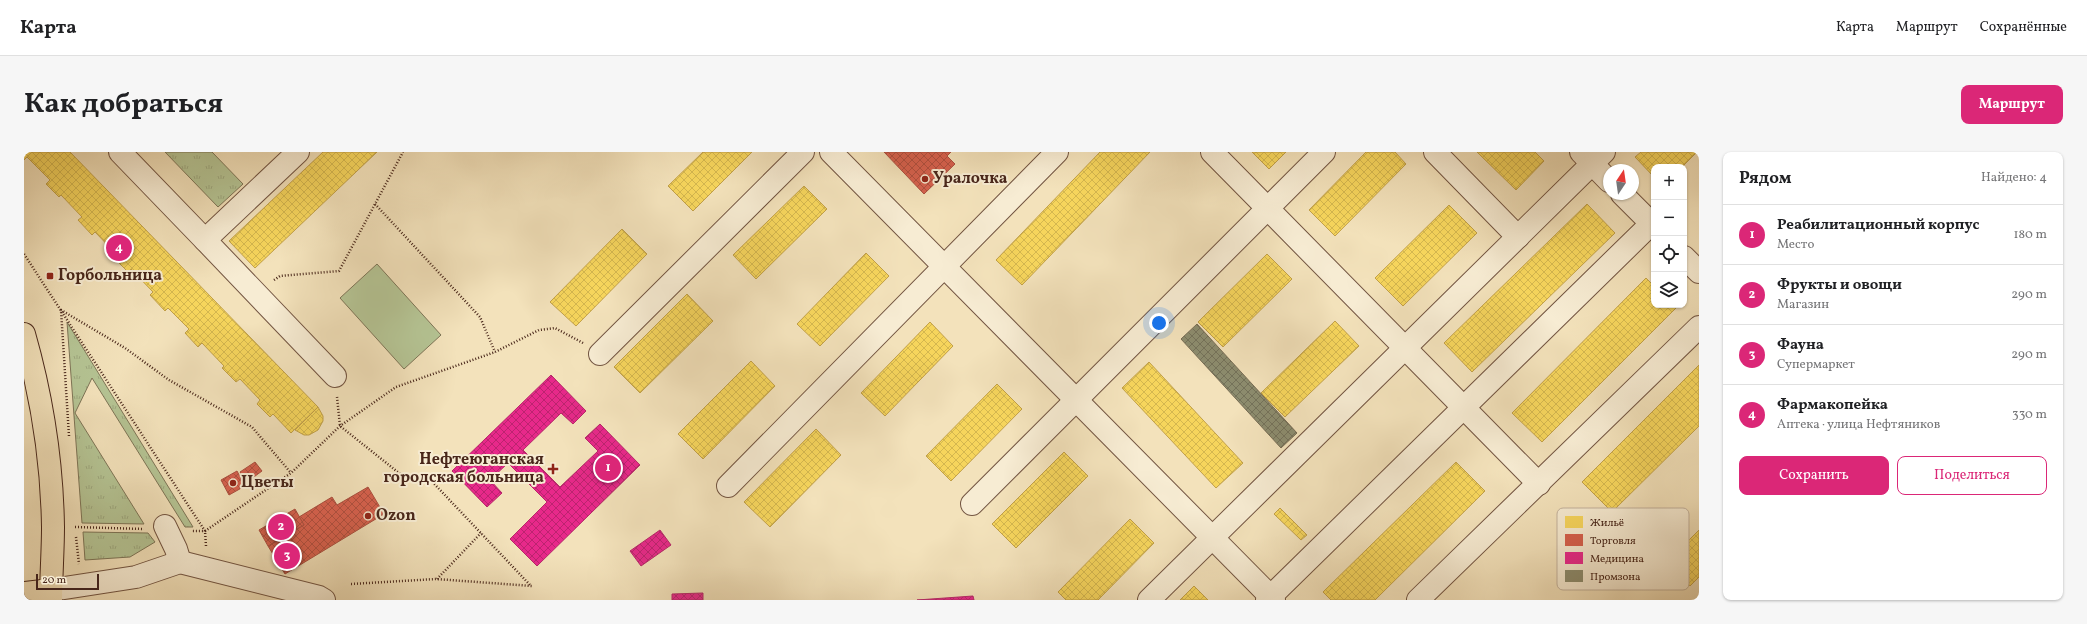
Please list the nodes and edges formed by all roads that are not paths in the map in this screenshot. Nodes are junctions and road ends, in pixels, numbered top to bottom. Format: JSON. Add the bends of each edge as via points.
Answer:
{"nodes":[{"id":1,"x":120,"y":152,"type":"edge"},
{"id":2,"x":298,"y":152,"type":"edge"},
{"id":3,"x":803,"y":152,"type":"edge"},
{"id":4,"x":831,"y":152,"type":"edge"},
{"id":5,"x":1057,"y":152,"type":"edge"},
{"id":6,"x":1212,"y":152,"type":"edge"},
{"id":7,"x":1324,"y":152,"type":"edge"},
{"id":8,"x":1435,"y":152,"type":"edge"},
{"id":9,"x":1593,"y":156,"type":"edge"},
{"id":10,"x":1603,"y":172,"type":"edge"},
{"id":11,"x":1628,"y":200,"type":"edge"},
{"id":12,"x":1268,"y":208,"type":"junction"},
{"id":13,"x":1651,"y":223,"type":"edge"},
{"id":14,"x":1651,"y":227,"type":"edge"},
{"id":15,"x":1518,"y":237,"type":"junction"},
{"id":16,"x":205,"y":240,"type":"junction"},
{"id":17,"x":1687,"y":260,"type":"edge"},
{"id":18,"x":944,"y":267,"type":"junction"},
{"id":19,"x":1699,"y":272,"type":"edge"},
{"id":20,"x":1699,"y":327,"type":"edge"},
{"id":21,"x":24,"y":334,"type":"edge"},
{"id":22,"x":1405,"y":348,"type":"junction"},
{"id":23,"x":600,"y":354,"type":"road end"},
{"id":24,"x":335,"y":376,"type":"road end"},
{"id":25,"x":1076,"y":400,"type":"junction"},
{"id":26,"x":1463,"y":407,"type":"junction"},
{"id":27,"x":1539,"y":484,"type":"junction"},
{"id":28,"x":728,"y":486,"type":"dead end"},
{"id":29,"x":972,"y":504,"type":"dead end"},
{"id":30,"x":166,"y":528,"type":"road end"},
{"id":31,"x":1212,"y":537,"type":"junction"},
{"id":32,"x":180,"y":562,"type":"junction"},
{"id":33,"x":24,"y":593,"type":"edge"},
{"id":34,"x":51,"y":595,"type":"edge"},
{"id":35,"x":1271,"y":599,"type":"edge"},
{"id":36,"x":324,"y":600,"type":"edge"},
{"id":37,"x":1149,"y":600,"type":"edge"},
{"id":38,"x":1418,"y":600,"type":"edge"}],
"edges":[{"from":1,"to":16,"type":"street"},
{"from":2,"to":16,"type":"street"},
{"from":3,"to":23,"type":"street"},
{"from":4,"to":18,"type":"street"},
{"from":5,"to":18,"type":"street"},
{"from":6,"to":12,"type":"street"},
{"from":7,"to":12,"type":"street"},
{"from":8,"to":15,"type":"street"},
{"from":9,"to":10,"type":"street"},
{"from":9,"to":15,"type":"street"},
{"from":11,"to":13,"type":"street"},
{"from":12,"to":22,"type":"street"},
{"from":12,"to":25,"type":"street"},
{"from":14,"to":26,"type":"street"},
{"from":15,"to":22,"type":"street"},
{"from":16,"to":24,"type":"street"},
{"from":17,"to":19,"type":"street"},
{"from":18,"to":25,"type":"street"},
{"from":18,"to":28,"type":"street"},
{"from":20,"to":27,"type":"street"},
{"from":21,"to":34,"type":"main road","via":[[35,372],[48,446],[53,526]]},
{"from":22,"to":26,"type":"street"},
{"from":22,"to":31,"type":"street"},
{"from":25,"to":29,"type":"street"},
{"from":25,"to":31,"type":"street"},
{"from":26,"to":27,"type":"street"},
{"from":26,"to":35,"type":"street"},
{"from":27,"to":38,"type":"street"},
{"from":30,"to":32,"type":"street"},
{"from":31,"to":35,"type":"street"},
{"from":31,"to":37,"type":"street"},
{"from":32,"to":34,"type":"street","via":[[136,577]]},
{"from":32,"to":36,"type":"street"},
{"from":33,"to":34,"type":"main road"}]}
